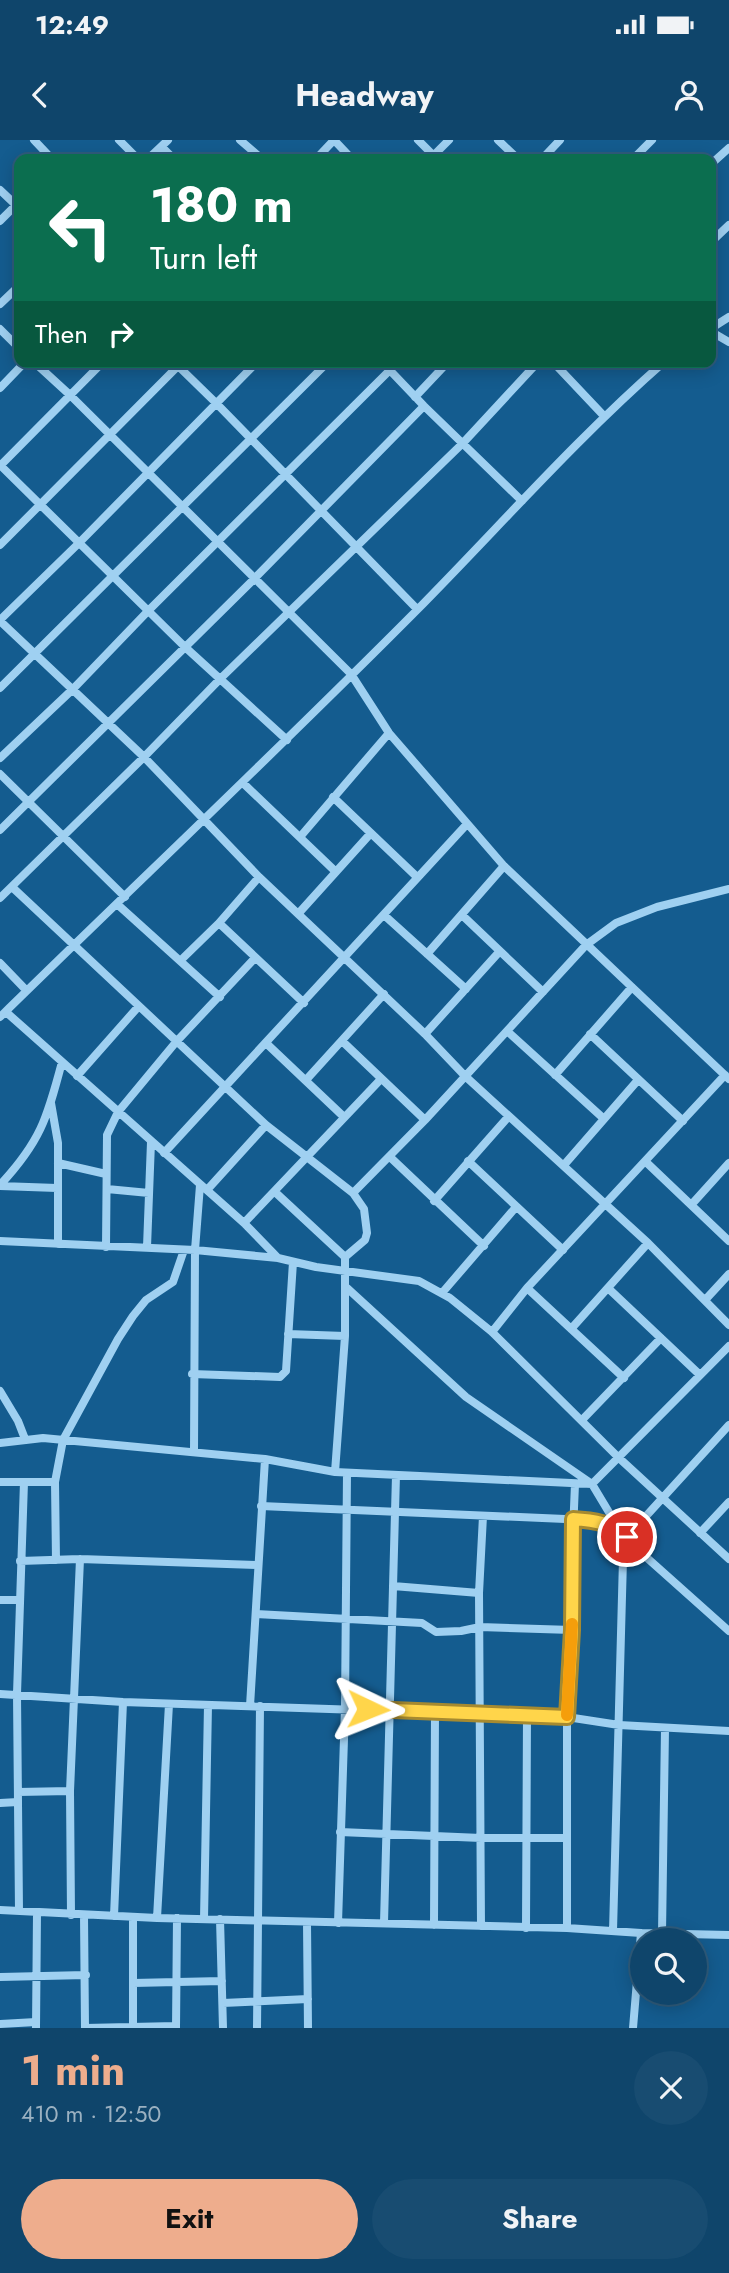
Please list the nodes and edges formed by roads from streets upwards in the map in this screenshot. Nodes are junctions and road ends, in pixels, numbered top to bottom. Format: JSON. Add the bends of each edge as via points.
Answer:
{"nodes":[{"id":1,"x":34,"y":140,"type":"edge"},
{"id":2,"x":119,"y":140,"type":"edge"},
{"id":3,"x":240,"y":140,"type":"edge"},
{"id":4,"x":334,"y":140,"type":"edge"},
{"id":5,"x":418,"y":140,"type":"edge"},
{"id":6,"x":449,"y":140,"type":"edge"},
{"id":7,"x":498,"y":140,"type":"edge"},
{"id":8,"x":560,"y":140,"type":"edge"},
{"id":9,"x":652,"y":140,"type":"edge"},
{"id":10,"x":47,"y":154,"type":"edge"},
{"id":11,"x":133,"y":154,"type":"edge"},
{"id":12,"x":256,"y":154,"type":"edge"},
{"id":13,"x":321,"y":154,"type":"edge"},
{"id":14,"x":347,"y":154,"type":"edge"},
{"id":15,"x":430,"y":154,"type":"edge"},
{"id":16,"x":437,"y":154,"type":"edge"},
{"id":17,"x":513,"y":154,"type":"edge"},
{"id":18,"x":547,"y":154,"type":"edge"},
{"id":19,"x":638,"y":154,"type":"edge"},
{"id":20,"x":0,"y":190,"type":"edge"},
{"id":21,"x":14,"y":203,"type":"edge"},
{"id":22,"x":14,"y":210,"type":"edge"},
{"id":23,"x":0,"y":221,"type":"edge"},
{"id":24,"x":729,"y":225,"type":"edge"},
{"id":25,"x":716,"y":237,"type":"edge"},
{"id":26,"x":14,"y":291,"type":"edge"},
{"id":27,"x":0,"y":304,"type":"edge"},
{"id":28,"x":0,"y":329,"type":"edge"},
{"id":29,"x":14,"y":343,"type":"edge"},
{"id":30,"x":19,"y":368,"type":"edge"},
{"id":31,"x":41,"y":368,"type":"edge"},
{"id":32,"x":97,"y":368,"type":"edge"},
{"id":33,"x":174,"y":368,"type":"edge"},
{"id":34,"x":182,"y":368,"type":"edge"},
{"id":35,"x":251,"y":368,"type":"edge"},
{"id":36,"x":322,"y":368,"type":"edge"},
{"id":37,"x":442,"y":368,"type":"edge"},
{"id":38,"x":532,"y":368,"type":"edge"},
{"id":39,"x":559,"y":368,"type":"edge"},
{"id":40,"x":653,"y":368,"type":"edge"},
{"id":41,"x":390,"y":370,"type":"joint"},
{"id":42,"x":0,"y":388,"type":"edge"},
{"id":43,"x":70,"y":395,"type":"junction"},
{"id":44,"x":415,"y":397,"type":"junction"},
{"id":45,"x":216,"y":403,"type":"junction"},
{"id":46,"x":424,"y":406,"type":"junction"},
{"id":47,"x":604,"y":416,"type":"junction"},
{"id":48,"x":109,"y":436,"type":"junction"},
{"id":49,"x":250,"y":439,"type":"junction"},
{"id":50,"x":463,"y":443,"type":"junction"},
{"id":51,"x":0,"y":466,"type":"edge"},
{"id":52,"x":148,"y":472,"type":"junction"},
{"id":53,"x":286,"y":475,"type":"junction"},
{"id":54,"x":522,"y":501,"type":"junction"},
{"id":55,"x":40,"y":505,"type":"junction"},
{"id":56,"x":181,"y":507,"type":"junction"},
{"id":57,"x":322,"y":511,"type":"junction"},
{"id":58,"x":79,"y":543,"type":"junction"},
{"id":59,"x":217,"y":543,"type":"junction"},
{"id":60,"x":0,"y":544,"type":"edge"},
{"id":61,"x":356,"y":548,"type":"junction"},
{"id":62,"x":113,"y":576,"type":"junction"},
{"id":63,"x":254,"y":579,"type":"junction"},
{"id":64,"x":417,"y":609,"type":"junction"},
{"id":65,"x":149,"y":610,"type":"junction"},
{"id":66,"x":288,"y":612,"type":"junction"},
{"id":67,"x":0,"y":620,"type":"edge"},
{"id":68,"x":185,"y":647,"type":"junction"},
{"id":69,"x":36,"y":652,"type":"junction"},
{"id":70,"x":351,"y":674,"type":"junction"},
{"id":71,"x":221,"y":678,"type":"junction"},
{"id":72,"x":0,"y":688,"type":"edge"},
{"id":73,"x":74,"y":689,"type":"junction"},
{"id":74,"x":108,"y":724,"type":"junction"},
{"id":75,"x":389,"y":733,"type":"junction"},
{"id":76,"x":287,"y":740,"type":"junction"},
{"id":77,"x":144,"y":757,"type":"junction"},
{"id":78,"x":0,"y":758,"type":"edge"},
{"id":79,"x":0,"y":774,"type":"edge"},
{"id":80,"x":243,"y":783,"type":"junction"},
{"id":81,"x":333,"y":797,"type":"junction"},
{"id":82,"x":28,"y":802,"type":"junction"},
{"id":83,"x":204,"y":818,"type":"junction"},
{"id":84,"x":467,"y":824,"type":"junction"},
{"id":85,"x":0,"y":830,"type":"edge"},
{"id":86,"x":371,"y":834,"type":"junction"},
{"id":87,"x":64,"y":836,"type":"junction"},
{"id":88,"x":299,"y":837,"type":"junction"},
{"id":89,"x":504,"y":866,"type":"junction"},
{"id":90,"x":336,"y":872,"type":"junction"},
{"id":91,"x":258,"y":877,"type":"junction"},
{"id":92,"x":417,"y":877,"type":"junction"},
{"id":93,"x":12,"y":887,"type":"junction"},
{"id":94,"x":729,"y":889,"type":"edge"},
{"id":95,"x":125,"y":897,"type":"junction"},
{"id":96,"x":0,"y":898,"type":"edge"},
{"id":97,"x":117,"y":904,"type":"junction"},
{"id":98,"x":298,"y":914,"type":"junction"},
{"id":99,"x":384,"y":915,"type":"junction"},
{"id":100,"x":461,"y":915,"type":"junction"},
{"id":101,"x":219,"y":923,"type":"junction"},
{"id":102,"x":586,"y":945,"type":"junction"},
{"id":103,"x":73,"y":946,"type":"junction"},
{"id":104,"x":500,"y":951,"type":"junction"},
{"id":105,"x":427,"y":954,"type":"junction"},
{"id":106,"x":255,"y":958,"type":"junction"},
{"id":107,"x":346,"y":958,"type":"junction"},
{"id":108,"x":180,"y":961,"type":"junction"},
{"id":109,"x":0,"y":964,"type":"edge"},
{"id":110,"x":632,"y":987,"type":"junction"},
{"id":111,"x":466,"y":989,"type":"junction"},
{"id":112,"x":26,"y":990,"type":"junction"},
{"id":113,"x":544,"y":992,"type":"junction"},
{"id":114,"x":384,"y":995,"type":"junction"},
{"id":115,"x":220,"y":997,"type":"junction"},
{"id":116,"x":303,"y":1003,"type":"junction"},
{"id":117,"x":138,"y":1007,"type":"junction"},
{"id":118,"x":3,"y":1014,"type":"edge"},
{"id":119,"x":507,"y":1031,"type":"junction"},
{"id":120,"x":425,"y":1034,"type":"junction"},
{"id":121,"x":590,"y":1034,"type":"junction"},
{"id":122,"x":342,"y":1041,"type":"junction"},
{"id":123,"x":176,"y":1042,"type":"junction"},
{"id":124,"x":267,"y":1044,"type":"junction"},
{"id":125,"x":62,"y":1062,"type":"junction"},
{"id":126,"x":555,"y":1075,"type":"junction"},
{"id":127,"x":77,"y":1076,"type":"junction"},
{"id":128,"x":465,"y":1076,"type":"junction"},
{"id":129,"x":727,"y":1077,"type":"edge"},
{"id":130,"x":381,"y":1079,"type":"junction"},
{"id":131,"x":306,"y":1080,"type":"junction"},
{"id":132,"x":638,"y":1080,"type":"junction"},
{"id":133,"x":224,"y":1086,"type":"junction"},
{"id":134,"x":51,"y":1102,"type":"junction"},
{"id":135,"x":118,"y":1112,"type":"junction"},
{"id":136,"x":509,"y":1116,"type":"junction"},
{"id":137,"x":344,"y":1117,"type":"junction"},
{"id":138,"x":603,"y":1118,"type":"junction"},
{"id":139,"x":425,"y":1120,"type":"junction"},
{"id":140,"x":683,"y":1121,"type":"junction"},
{"id":141,"x":266,"y":1125,"type":"junction"},
{"id":142,"x":151,"y":1142,"type":"junction"},
{"id":143,"x":164,"y":1153,"type":"junction"},
{"id":144,"x":307,"y":1156,"type":"junction"},
{"id":145,"x":390,"y":1157,"type":"junction"},
{"id":146,"x":468,"y":1161,"type":"junction"},
{"id":147,"x":646,"y":1161,"type":"junction"},
{"id":148,"x":58,"y":1163,"type":"junction"},
{"id":149,"x":729,"y":1163,"type":"edge"},
{"id":150,"x":564,"y":1165,"type":"junction"},
{"id":151,"x":106,"y":1174,"type":"junction"},
{"id":152,"x":0,"y":1186,"type":"edge"},
{"id":153,"x":204,"y":1187,"type":"junction"},
{"id":154,"x":57,"y":1188,"type":"junction"},
{"id":155,"x":107,"y":1189,"type":"junction"},
{"id":156,"x":275,"y":1192,"type":"junction"},
{"id":157,"x":149,"y":1193,"type":"junction"},
{"id":158,"x":353,"y":1193,"type":"junction"},
{"id":159,"x":434,"y":1201,"type":"junction"},
{"id":160,"x":692,"y":1204,"type":"junction"},
{"id":161,"x":606,"y":1205,"type":"junction"},
{"id":162,"x":516,"y":1207,"type":"junction"},
{"id":163,"x":244,"y":1223,"type":"junction"},
{"id":164,"x":0,"y":1241,"type":"edge"},
{"id":165,"x":729,"y":1241,"type":"edge"},
{"id":166,"x":648,"y":1243,"type":"junction"},
{"id":167,"x":58,"y":1244,"type":"junction"},
{"id":168,"x":106,"y":1247,"type":"junction"},
{"id":169,"x":147,"y":1247,"type":"junction"},
{"id":170,"x":484,"y":1247,"type":"junction"},
{"id":171,"x":184,"y":1250,"type":"junction"},
{"id":172,"x":195,"y":1250,"type":"junction"},
{"id":173,"x":563,"y":1250,"type":"junction"},
{"id":174,"x":345,"y":1257,"type":"junction"},
{"id":175,"x":278,"y":1258,"type":"junction"},
{"id":176,"x":293,"y":1262,"type":"junction"},
{"id":177,"x":346,"y":1270,"type":"junction"},
{"id":178,"x":729,"y":1274,"type":"edge"},
{"id":179,"x":347,"y":1288,"type":"junction"},
{"id":180,"x":527,"y":1288,"type":"junction"},
{"id":181,"x":609,"y":1289,"type":"junction"},
{"id":182,"x":442,"y":1293,"type":"junction"},
{"id":183,"x":706,"y":1299,"type":"junction"},
{"id":184,"x":729,"y":1325,"type":"edge"},
{"id":185,"x":571,"y":1329,"type":"junction"},
{"id":186,"x":492,"y":1332,"type":"junction"},
{"id":187,"x":288,"y":1334,"type":"junction"},
{"id":188,"x":345,"y":1336,"type":"junction"},
{"id":189,"x":661,"y":1338,"type":"junction"},
{"id":190,"x":729,"y":1346,"type":"edge"},
{"id":191,"x":192,"y":1374,"type":"junction"},
{"id":192,"x":700,"y":1375,"type":"junction"},
{"id":193,"x":624,"y":1378,"type":"junction"},
{"id":194,"x":0,"y":1391,"type":"edge"},
{"id":195,"x":582,"y":1420,"type":"junction"},
{"id":196,"x":729,"y":1425,"type":"edge"},
{"id":197,"x":25,"y":1439,"type":"junction"},
{"id":198,"x":63,"y":1440,"type":"junction"},
{"id":199,"x":0,"y":1443,"type":"edge"},
{"id":200,"x":194,"y":1452,"type":"junction"},
{"id":201,"x":619,"y":1458,"type":"junction"},
{"id":202,"x":265,"y":1459,"type":"junction"},
{"id":203,"x":335,"y":1472,"type":"junction"},
{"id":204,"x":347,"y":1473,"type":"junction"},
{"id":205,"x":396,"y":1475,"type":"junction"},
{"id":206,"x":0,"y":1482,"type":"edge"},
{"id":207,"x":24,"y":1482,"type":"junction"},
{"id":208,"x":55,"y":1482,"type":"junction"},
{"id":209,"x":575,"y":1484,"type":"junction"},
{"id":210,"x":592,"y":1485,"type":"junction"},
{"id":211,"x":663,"y":1497,"type":"junction"},
{"id":212,"x":729,"y":1502,"type":"edge"},
{"id":213,"x":261,"y":1506,"type":"junction"},
{"id":214,"x":346,"y":1510,"type":"junction"},
{"id":215,"x":394,"y":1513,"type":"junction"},
{"id":216,"x":483,"y":1516,"type":"junction"},
{"id":217,"x":573,"y":1519,"type":"junction"},
{"id":218,"x":619,"y":1529,"type":"junction"},
{"id":219,"x":700,"y":1533,"type":"junction"},
{"id":220,"x":627,"y":1537,"type":"junction"},
{"id":221,"x":80,"y":1559,"type":"junction"},
{"id":222,"x":729,"y":1559,"type":"edge"},
{"id":223,"x":56,"y":1560,"type":"junction"},
{"id":224,"x":20,"y":1561,"type":"junction"},
{"id":225,"x":257,"y":1565,"type":"junction"},
{"id":226,"x":393,"y":1586,"type":"junction"},
{"id":227,"x":479,"y":1593,"type":"junction"},
{"id":228,"x":0,"y":1600,"type":"edge"},
{"id":229,"x":19,"y":1600,"type":"junction"},
{"id":230,"x":256,"y":1614,"type":"junction"},
{"id":231,"x":345,"y":1618,"type":"junction"},
{"id":232,"x":393,"y":1622,"type":"junction"},
{"id":233,"x":480,"y":1627,"type":"junction"},
{"id":234,"x":572,"y":1630,"type":"junction"},
{"id":235,"x":729,"y":1631,"type":"edge"},
{"id":236,"x":0,"y":1694,"type":"edge"},
{"id":237,"x":17,"y":1695,"type":"junction"},
{"id":238,"x":74,"y":1699,"type":"junction"},
{"id":239,"x":123,"y":1702,"type":"junction"},
{"id":240,"x":169,"y":1704,"type":"junction"},
{"id":241,"x":208,"y":1705,"type":"junction"},
{"id":242,"x":255,"y":1706,"type":"junction"},
{"id":243,"x":345,"y":1709,"type":"junction"},
{"id":244,"x":391,"y":1709,"type":"junction"},
{"id":245,"x":435,"y":1712,"type":"junction"},
{"id":246,"x":481,"y":1713,"type":"junction"},
{"id":247,"x":527,"y":1716,"type":"junction"},
{"id":248,"x":567,"y":1717,"type":"junction"},
{"id":249,"x":620,"y":1726,"type":"junction"},
{"id":250,"x":665,"y":1729,"type":"junction"},
{"id":251,"x":729,"y":1731,"type":"edge"},
{"id":252,"x":70,"y":1791,"type":"junction"},
{"id":253,"x":18,"y":1792,"type":"junction"},
{"id":254,"x":18,"y":1801,"type":"junction"},
{"id":255,"x":0,"y":1803,"type":"edge"},
{"id":256,"x":340,"y":1832,"type":"junction"},
{"id":257,"x":388,"y":1834,"type":"junction"},
{"id":258,"x":434,"y":1836,"type":"junction"},
{"id":259,"x":481,"y":1838,"type":"junction"},
{"id":260,"x":526,"y":1838,"type":"junction"},
{"id":261,"x":567,"y":1838,"type":"junction"},
{"id":262,"x":0,"y":1910,"type":"edge"},
{"id":263,"x":19,"y":1911,"type":"junction"},
{"id":264,"x":37,"y":1913,"type":"junction"},
{"id":265,"x":71,"y":1915,"type":"junction"},
{"id":266,"x":84,"y":1915,"type":"junction"},
{"id":267,"x":114,"y":1916,"type":"junction"},
{"id":268,"x":133,"y":1917,"type":"junction"},
{"id":269,"x":157,"y":1918,"type":"junction"},
{"id":270,"x":177,"y":1918,"type":"junction"},
{"id":271,"x":204,"y":1919,"type":"junction"},
{"id":272,"x":220,"y":1919,"type":"junction"},
{"id":273,"x":258,"y":1920,"type":"junction"},
{"id":274,"x":307,"y":1923,"type":"junction"},
{"id":275,"x":338,"y":1923,"type":"junction"},
{"id":276,"x":384,"y":1923,"type":"junction"},
{"id":277,"x":434,"y":1925,"type":"junction"},
{"id":278,"x":481,"y":1926,"type":"junction"},
{"id":279,"x":526,"y":1928,"type":"junction"},
{"id":280,"x":567,"y":1928,"type":"junction"},
{"id":281,"x":662,"y":1928,"type":"edge"},
{"id":282,"x":613,"y":1931,"type":"junction"},
{"id":283,"x":630,"y":1932,"type":"edge"},
{"id":284,"x":707,"y":1934,"type":"edge"},
{"id":285,"x":729,"y":1935,"type":"edge"},
{"id":286,"x":86,"y":1975,"type":"junction"},
{"id":287,"x":37,"y":1976,"type":"junction"},
{"id":288,"x":0,"y":1977,"type":"edge"},
{"id":289,"x":222,"y":1981,"type":"junction"},
{"id":290,"x":178,"y":1982,"type":"junction"},
{"id":291,"x":133,"y":1983,"type":"junction"},
{"id":292,"x":308,"y":1999,"type":"junction"},
{"id":293,"x":258,"y":2001,"type":"junction"},
{"id":294,"x":223,"y":2003,"type":"junction"},
{"id":295,"x":634,"y":2005,"type":"edge"},
{"id":296,"x":0,"y":2024,"type":"edge"},
{"id":297,"x":36,"y":2025,"type":"edge"},
{"id":298,"x":132,"y":2027,"type":"edge"},
{"id":299,"x":176,"y":2027,"type":"edge"},
{"id":300,"x":85,"y":2028,"type":"edge"},
{"id":301,"x":223,"y":2028,"type":"edge"},
{"id":302,"x":257,"y":2028,"type":"edge"},
{"id":303,"x":308,"y":2028,"type":"edge"},
{"id":304,"x":632,"y":2028,"type":"edge"}],
"edges":[{"from":1,"to":10,"type":"street"},
{"from":2,"to":11,"type":"street"},
{"from":3,"to":12,"type":"street"},
{"from":4,"to":13,"type":"street"},
{"from":4,"to":14,"type":"street"},
{"from":5,"to":15,"type":"street"},
{"from":6,"to":16,"type":"street"},
{"from":7,"to":17,"type":"street"},
{"from":8,"to":18,"type":"street"},
{"from":9,"to":19,"type":"street"},
{"from":20,"to":21,"type":"street"},
{"from":22,"to":23,"type":"street"},
{"from":24,"to":25,"type":"street"},
{"from":26,"to":27,"type":"street"},
{"from":28,"to":29,"type":"street"},
{"from":30,"to":42,"type":"street"},
{"from":31,"to":43,"type":"street"},
{"from":32,"to":43,"type":"street"},
{"from":33,"to":48,"type":"street"},
{"from":34,"to":45,"type":"street"},
{"from":35,"to":45,"type":"street"},
{"from":36,"to":49,"type":"street"},
{"from":37,"to":44,"type":"street"},
{"from":38,"to":50,"type":"street"},
{"from":39,"to":47,"type":"street"},
{"from":40,"to":47,"type":"street"},
{"from":41,"to":44,"type":"street"},
{"from":41,"to":53,"type":"street"},
{"from":43,"to":48,"type":"street"},
{"from":43,"to":51,"type":"street"},
{"from":44,"to":46,"type":"street"},
{"from":45,"to":49,"type":"street"},
{"from":45,"to":52,"type":"street"},
{"from":46,"to":50,"type":"street"},
{"from":46,"to":57,"type":"street"},
{"from":47,"to":54,"type":"street"},
{"from":48,"to":52,"type":"street"},
{"from":48,"to":55,"type":"street"},
{"from":49,"to":53,"type":"street"},
{"from":49,"to":56,"type":"street"},
{"from":50,"to":54,"type":"street"},
{"from":50,"to":61,"type":"street"},
{"from":51,"to":55,"type":"street"},
{"from":52,"to":56,"type":"street"},
{"from":52,"to":58,"type":"street"},
{"from":53,"to":57,"type":"street"},
{"from":53,"to":59,"type":"street"},
{"from":54,"to":64,"type":"street"},
{"from":55,"to":58,"type":"street"},
{"from":55,"to":60,"type":"street"},
{"from":56,"to":59,"type":"street"},
{"from":56,"to":62,"type":"street"},
{"from":57,"to":61,"type":"street"},
{"from":57,"to":63,"type":"street"},
{"from":58,"to":62,"type":"street"},
{"from":58,"to":67,"type":"street"},
{"from":59,"to":63,"type":"street"},
{"from":59,"to":65,"type":"street"},
{"from":61,"to":64,"type":"street"},
{"from":61,"to":66,"type":"street"},
{"from":62,"to":65,"type":"street"},
{"from":62,"to":69,"type":"street"},
{"from":63,"to":66,"type":"street"},
{"from":63,"to":68,"type":"street"},
{"from":64,"to":70,"type":"street"},
{"from":65,"to":68,"type":"street"},
{"from":65,"to":73,"type":"street"},
{"from":66,"to":70,"type":"street"},
{"from":66,"to":71,"type":"street"},
{"from":67,"to":69,"type":"street"},
{"from":68,"to":71,"type":"street"},
{"from":68,"to":74,"type":"street"},
{"from":69,"to":72,"type":"street"},
{"from":69,"to":73,"type":"street"},
{"from":70,"to":75,"type":"street"},
{"from":70,"to":76,"type":"street"},
{"from":71,"to":76,"type":"street"},
{"from":71,"to":77,"type":"street"},
{"from":73,"to":74,"type":"street"},
{"from":73,"to":78,"type":"street"},
{"from":74,"to":77,"type":"street"},
{"from":74,"to":82,"type":"street"},
{"from":75,"to":81,"type":"street"},
{"from":75,"to":84,"type":"street"},
{"from":76,"to":80,"type":"street"},
{"from":77,"to":83,"type":"street"},
{"from":77,"to":87,"type":"street"},
{"from":79,"to":82,"type":"street"},
{"from":80,"to":83,"type":"street"},
{"from":80,"to":88,"type":"street"},
{"from":81,"to":86,"type":"street"},
{"from":81,"to":88,"type":"street"},
{"from":82,"to":85,"type":"street"},
{"from":82,"to":87,"type":"street"},
{"from":83,"to":91,"type":"street"},
{"from":83,"to":95,"type":"street"},
{"from":84,"to":89,"type":"street"},
{"from":84,"to":92,"type":"street"},
{"from":86,"to":90,"type":"street"},
{"from":86,"to":92,"type":"street"},
{"from":87,"to":93,"type":"street"},
{"from":87,"to":95,"type":"street"},
{"from":88,"to":90,"type":"street"},
{"from":89,"to":100,"type":"street"},
{"from":89,"to":102,"type":"street"},
{"from":90,"to":98,"type":"street"},
{"from":91,"to":98,"type":"street"},
{"from":91,"to":101,"type":"street"},
{"from":92,"to":99,"type":"street"},
{"from":93,"to":96,"type":"street"},
{"from":93,"to":103,"type":"street"},
{"from":94,"to":102,"type":"street","via":[[657,906],[616,923]]},
{"from":95,"to":97,"type":"street"},
{"from":97,"to":103,"type":"street"},
{"from":97,"to":108,"type":"street"},
{"from":98,"to":107,"type":"street"},
{"from":99,"to":105,"type":"street"},
{"from":99,"to":107,"type":"street"},
{"from":100,"to":104,"type":"street"},
{"from":100,"to":105,"type":"street"},
{"from":101,"to":106,"type":"street"},
{"from":101,"to":108,"type":"street"},
{"from":102,"to":110,"type":"street"},
{"from":102,"to":113,"type":"street"},
{"from":103,"to":112,"type":"street"},
{"from":103,"to":117,"type":"street"},
{"from":104,"to":111,"type":"street"},
{"from":104,"to":113,"type":"street"},
{"from":105,"to":111,"type":"street"},
{"from":106,"to":115,"type":"street"},
{"from":106,"to":116,"type":"street"},
{"from":107,"to":114,"type":"street"},
{"from":107,"to":116,"type":"street"},
{"from":108,"to":115,"type":"street"},
{"from":109,"to":112,"type":"street"},
{"from":110,"to":121,"type":"street"},
{"from":110,"to":129,"type":"street"},
{"from":111,"to":120,"type":"street"},
{"from":112,"to":118,"type":"street"},
{"from":113,"to":119,"type":"street"},
{"from":114,"to":120,"type":"street"},
{"from":114,"to":122,"type":"street"},
{"from":115,"to":123,"type":"street"},
{"from":116,"to":124,"type":"street"},
{"from":117,"to":123,"type":"street"},
{"from":117,"to":127,"type":"street"},
{"from":118,"to":125,"type":"street"},
{"from":119,"to":126,"type":"street"},
{"from":119,"to":128,"type":"street"},
{"from":120,"to":128,"type":"street"},
{"from":121,"to":126,"type":"street"},
{"from":121,"to":132,"type":"street"},
{"from":122,"to":130,"type":"street"},
{"from":122,"to":131,"type":"street"},
{"from":123,"to":133,"type":"street"},
{"from":123,"to":135,"type":"street"},
{"from":124,"to":131,"type":"street"},
{"from":124,"to":133,"type":"street"},
{"from":125,"to":127,"type":"street"},
{"from":125,"to":134,"type":"street"},
{"from":126,"to":138,"type":"street"},
{"from":127,"to":135,"type":"street"},
{"from":128,"to":136,"type":"street"},
{"from":128,"to":139,"type":"street"},
{"from":129,"to":140,"type":"street"},
{"from":130,"to":137,"type":"street"},
{"from":130,"to":139,"type":"street"},
{"from":131,"to":137,"type":"street"},
{"from":132,"to":138,"type":"street"},
{"from":132,"to":140,"type":"street"},
{"from":133,"to":141,"type":"street"},
{"from":133,"to":143,"type":"street"},
{"from":134,"to":148,"type":"street"},
{"from":134,"to":152,"type":"street","via":[[35,1142]]},
{"from":135,"to":142,"type":"street"},
{"from":135,"to":151,"type":"street","via":[[107,1135]]},
{"from":136,"to":146,"type":"street"},
{"from":136,"to":150,"type":"street"},
{"from":137,"to":144,"type":"street"},
{"from":138,"to":150,"type":"street"},
{"from":139,"to":145,"type":"street"},
{"from":140,"to":147,"type":"street"},
{"from":141,"to":144,"type":"street"},
{"from":141,"to":153,"type":"street"},
{"from":142,"to":143,"type":"street"},
{"from":142,"to":157,"type":"street"},
{"from":143,"to":153,"type":"street"},
{"from":144,"to":156,"type":"street"},
{"from":144,"to":158,"type":"street"},
{"from":145,"to":158,"type":"street"},
{"from":145,"to":159,"type":"street"},
{"from":146,"to":159,"type":"street"},
{"from":146,"to":162,"type":"street"},
{"from":147,"to":160,"type":"street"},
{"from":147,"to":161,"type":"street"},
{"from":148,"to":151,"type":"street"},
{"from":148,"to":154,"type":"street"},
{"from":149,"to":160,"type":"street"},
{"from":150,"to":161,"type":"street"},
{"from":151,"to":155,"type":"street"},
{"from":152,"to":154,"type":"street"},
{"from":153,"to":163,"type":"street"},
{"from":153,"to":172,"type":"street"},
{"from":154,"to":167,"type":"street"},
{"from":155,"to":157,"type":"street"},
{"from":155,"to":168,"type":"street"},
{"from":156,"to":163,"type":"street"},
{"from":156,"to":174,"type":"street"},
{"from":157,"to":169,"type":"street"},
{"from":158,"to":174,"type":"street","via":[[364,1209],[367,1233]]},
{"from":159,"to":170,"type":"street"},
{"from":160,"to":165,"type":"street"},
{"from":161,"to":166,"type":"street"},
{"from":161,"to":173,"type":"street"},
{"from":162,"to":170,"type":"street"},
{"from":162,"to":173,"type":"street"},
{"from":163,"to":175,"type":"street"},
{"from":164,"to":167,"type":"street"},
{"from":166,"to":181,"type":"street"},
{"from":166,"to":183,"type":"street"},
{"from":167,"to":168,"type":"street"},
{"from":168,"to":169,"type":"street"},
{"from":169,"to":171,"type":"street"},
{"from":170,"to":182,"type":"street"},
{"from":171,"to":172,"type":"street"},
{"from":171,"to":198,"type":"street","via":[[173,1282],[146,1300],[133,1316]]},
{"from":172,"to":175,"type":"street"},
{"from":172,"to":191,"type":"street"},
{"from":173,"to":180,"type":"street"},
{"from":174,"to":177,"type":"street"},
{"from":175,"to":176,"type":"street"},
{"from":176,"to":177,"type":"street"},
{"from":176,"to":187,"type":"street"},
{"from":177,"to":179,"type":"street"},
{"from":177,"to":182,"type":"street","via":[[413,1279]]},
{"from":178,"to":183,"type":"street"},
{"from":179,"to":188,"type":"street"},
{"from":179,"to":210,"type":"street","via":[[466,1397]]},
{"from":180,"to":185,"type":"street"},
{"from":180,"to":186,"type":"street"},
{"from":181,"to":185,"type":"street"},
{"from":181,"to":189,"type":"street"},
{"from":182,"to":186,"type":"street"},
{"from":183,"to":184,"type":"street"},
{"from":185,"to":193,"type":"street"},
{"from":186,"to":195,"type":"street"},
{"from":187,"to":188,"type":"street"},
{"from":187,"to":191,"type":"street","via":[[286,1371],[280,1377]]},
{"from":188,"to":203,"type":"street"},
{"from":189,"to":192,"type":"street"},
{"from":189,"to":193,"type":"street"},
{"from":190,"to":192,"type":"street"},
{"from":191,"to":200,"type":"street"},
{"from":192,"to":201,"type":"street"},
{"from":193,"to":195,"type":"street"},
{"from":194,"to":197,"type":"street"},
{"from":195,"to":201,"type":"street"},
{"from":196,"to":211,"type":"street"},
{"from":197,"to":198,"type":"street"},
{"from":197,"to":199,"type":"street"},
{"from":198,"to":200,"type":"street"},
{"from":198,"to":208,"type":"street"},
{"from":200,"to":202,"type":"street"},
{"from":201,"to":210,"type":"street"},
{"from":201,"to":211,"type":"street"},
{"from":202,"to":203,"type":"street"},
{"from":202,"to":213,"type":"street"},
{"from":203,"to":204,"type":"street"},
{"from":204,"to":205,"type":"street"},
{"from":204,"to":214,"type":"street"},
{"from":205,"to":209,"type":"street"},
{"from":205,"to":215,"type":"street"},
{"from":206,"to":207,"type":"street"},
{"from":207,"to":208,"type":"street"},
{"from":207,"to":224,"type":"street"},
{"from":208,"to":223,"type":"street"},
{"from":209,"to":210,"type":"street"},
{"from":209,"to":217,"type":"street"},
{"from":210,"to":218,"type":"street"},
{"from":211,"to":219,"type":"street"},
{"from":211,"to":220,"type":"street"},
{"from":212,"to":219,"type":"street"},
{"from":213,"to":214,"type":"street"},
{"from":213,"to":225,"type":"street"},
{"from":214,"to":215,"type":"street"},
{"from":214,"to":231,"type":"street"},
{"from":215,"to":216,"type":"street"},
{"from":215,"to":226,"type":"street"},
{"from":216,"to":217,"type":"street"},
{"from":216,"to":227,"type":"street"},
{"from":217,"to":218,"type":"street"},
{"from":217,"to":234,"type":"street"},
{"from":218,"to":220,"type":"street"},
{"from":218,"to":249,"type":"street"},
{"from":219,"to":222,"type":"street"},
{"from":220,"to":235,"type":"street"},
{"from":221,"to":223,"type":"street"},
{"from":221,"to":225,"type":"street"},
{"from":221,"to":238,"type":"street"},
{"from":223,"to":224,"type":"street"},
{"from":224,"to":229,"type":"street"},
{"from":225,"to":230,"type":"street"},
{"from":226,"to":227,"type":"street"},
{"from":226,"to":232,"type":"street"},
{"from":227,"to":233,"type":"street"},
{"from":228,"to":229,"type":"street"},
{"from":229,"to":237,"type":"street"},
{"from":230,"to":231,"type":"street"},
{"from":230,"to":242,"type":"street"},
{"from":231,"to":232,"type":"street"},
{"from":231,"to":243,"type":"street"},
{"from":232,"to":233,"type":"street","via":[[422,1623],[436,1632]]},
{"from":232,"to":244,"type":"street"},
{"from":233,"to":234,"type":"street"},
{"from":233,"to":246,"type":"street"},
{"from":234,"to":248,"type":"street"},
{"from":236,"to":237,"type":"street"},
{"from":237,"to":238,"type":"street"},
{"from":237,"to":253,"type":"street"},
{"from":238,"to":239,"type":"street"},
{"from":238,"to":252,"type":"street"},
{"from":239,"to":240,"type":"street"},
{"from":239,"to":267,"type":"street"},
{"from":240,"to":241,"type":"street"},
{"from":240,"to":269,"type":"street"},
{"from":241,"to":242,"type":"street"},
{"from":241,"to":271,"type":"street"},
{"from":242,"to":243,"type":"street"},
{"from":242,"to":273,"type":"street"},
{"from":243,"to":244,"type":"street"},
{"from":243,"to":256,"type":"street"},
{"from":244,"to":245,"type":"street"},
{"from":244,"to":257,"type":"street"},
{"from":245,"to":246,"type":"street"},
{"from":245,"to":258,"type":"street"},
{"from":246,"to":247,"type":"street"},
{"from":246,"to":259,"type":"street"},
{"from":247,"to":248,"type":"street"},
{"from":247,"to":260,"type":"street"},
{"from":248,"to":249,"type":"street"},
{"from":248,"to":261,"type":"street"},
{"from":249,"to":250,"type":"street"},
{"from":249,"to":282,"type":"street"},
{"from":250,"to":251,"type":"street"},
{"from":250,"to":281,"type":"street"},
{"from":252,"to":253,"type":"street"},
{"from":252,"to":265,"type":"street"},
{"from":253,"to":254,"type":"street"},
{"from":254,"to":255,"type":"street"},
{"from":254,"to":263,"type":"street"},
{"from":256,"to":257,"type":"street"},
{"from":256,"to":275,"type":"street"},
{"from":257,"to":258,"type":"street"},
{"from":257,"to":276,"type":"street"},
{"from":258,"to":259,"type":"street"},
{"from":258,"to":277,"type":"street"},
{"from":259,"to":260,"type":"street"},
{"from":259,"to":278,"type":"street"},
{"from":260,"to":261,"type":"street"},
{"from":260,"to":279,"type":"street"},
{"from":261,"to":280,"type":"street"},
{"from":262,"to":263,"type":"street"},
{"from":263,"to":264,"type":"street"},
{"from":264,"to":265,"type":"street"},
{"from":264,"to":287,"type":"street"},
{"from":265,"to":266,"type":"street"},
{"from":266,"to":267,"type":"street"},
{"from":266,"to":286,"type":"street"},
{"from":267,"to":268,"type":"street"},
{"from":268,"to":269,"type":"street"},
{"from":268,"to":291,"type":"street"},
{"from":269,"to":270,"type":"street"},
{"from":270,"to":271,"type":"street"},
{"from":270,"to":290,"type":"street"},
{"from":271,"to":272,"type":"street"},
{"from":272,"to":273,"type":"street"},
{"from":272,"to":289,"type":"street"},
{"from":273,"to":274,"type":"street"},
{"from":273,"to":293,"type":"street"},
{"from":274,"to":275,"type":"street"},
{"from":274,"to":292,"type":"street"},
{"from":275,"to":276,"type":"street"},
{"from":276,"to":277,"type":"street"},
{"from":277,"to":278,"type":"street"},
{"from":278,"to":279,"type":"street"},
{"from":279,"to":280,"type":"street"},
{"from":280,"to":282,"type":"street"},
{"from":282,"to":283,"type":"street"},
{"from":284,"to":285,"type":"street"},
{"from":286,"to":287,"type":"street"},
{"from":286,"to":300,"type":"street"},
{"from":287,"to":288,"type":"street"},
{"from":287,"to":297,"type":"street"},
{"from":289,"to":290,"type":"street"},
{"from":289,"to":294,"type":"street"},
{"from":290,"to":291,"type":"street"},
{"from":290,"to":299,"type":"street"},
{"from":291,"to":298,"type":"street"},
{"from":292,"to":293,"type":"street"},
{"from":292,"to":303,"type":"street"},
{"from":293,"to":294,"type":"street"},
{"from":293,"to":302,"type":"street"},
{"from":294,"to":301,"type":"street"},
{"from":295,"to":304,"type":"street"},
{"from":296,"to":297,"type":"street"},
{"from":298,"to":299,"type":"street"},
{"from":298,"to":300,"type":"street"}]}
